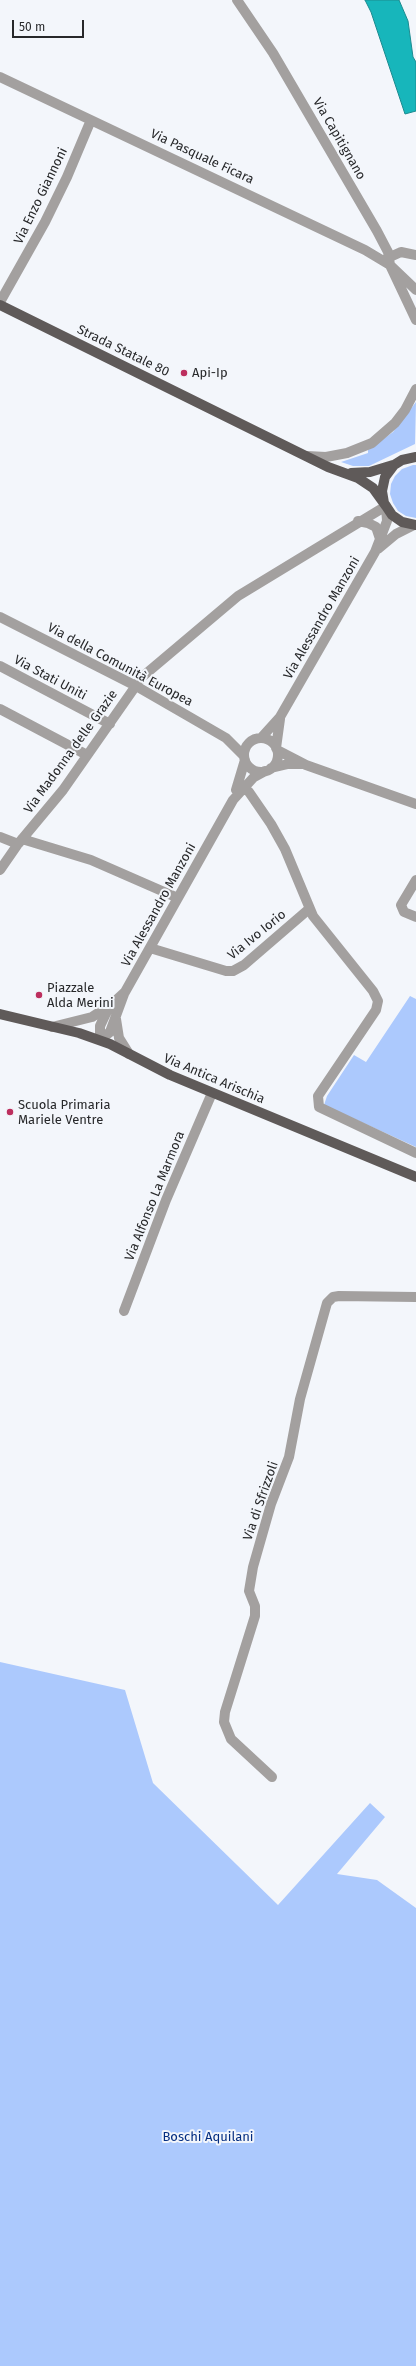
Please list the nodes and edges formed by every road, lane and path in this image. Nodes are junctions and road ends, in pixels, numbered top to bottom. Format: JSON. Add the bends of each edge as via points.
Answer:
{"nodes":[{"id":1,"x":237,"y":0,"type":"edge"},
{"id":2,"x":0,"y":77,"type":"edge"},
{"id":3,"x":91,"y":120,"type":"junction"},
{"id":4,"x":416,"y":255,"type":"edge"},
{"id":5,"x":390,"y":261,"type":"junction"},
{"id":6,"x":416,"y":290,"type":"edge"},
{"id":7,"x":408,"y":301,"type":"junction"},
{"id":8,"x":0,"y":304,"type":"edge"},
{"id":9,"x":416,"y":320,"type":"edge"},
{"id":10,"x":416,"y":389,"type":"edge"},
{"id":11,"x":416,"y":451,"type":"edge"},
{"id":12,"x":307,"y":456,"type":"junction"},
{"id":13,"x":416,"y":457,"type":"edge"},
{"id":14,"x":399,"y":462,"type":"junction"},
{"id":15,"x":343,"y":472,"type":"junction"},
{"id":16,"x":386,"y":506,"type":"junction"},
{"id":17,"x":358,"y":522,"type":"junction"},
{"id":18,"x":415,"y":525,"type":"edge"},
{"id":19,"x":380,"y":539,"type":"junction"},
{"id":20,"x":375,"y":552,"type":"junction"},
{"id":21,"x":0,"y":617,"type":"edge"},
{"id":22,"x":0,"y":666,"type":"edge"},
{"id":23,"x":136,"y":686,"type":"junction"},
{"id":24,"x":0,"y":709,"type":"edge"},
{"id":25,"x":280,"y":717,"type":"junction"},
{"id":26,"x":110,"y":724,"type":"junction"},
{"id":27,"x":226,"y":738,"type":"junction"},
{"id":28,"x":257,"y":739,"type":"junction"},
{"id":29,"x":277,"y":749,"type":"junction"},
{"id":30,"x":87,"y":755,"type":"junction"},
{"id":31,"x":245,"y":758,"type":"junction"},
{"id":32,"x":306,"y":765,"type":"junction"},
{"id":33,"x":268,"y":769,"type":"junction"},
{"id":34,"x":241,"y":786,"type":"junction"},
{"id":35,"x":416,"y":804,"type":"edge"},
{"id":36,"x":0,"y":837,"type":"edge"},
{"id":37,"x":20,"y":841,"type":"junction"},
{"id":38,"x":0,"y":870,"type":"edge"},
{"id":39,"x":416,"y":880,"type":"edge"},
{"id":40,"x":178,"y":898,"type":"junction"},
{"id":41,"x":309,"y":909,"type":"junction"},
{"id":42,"x":416,"y":917,"type":"edge"},
{"id":43,"x":150,"y":948,"type":"junction"},
{"id":44,"x":125,"y":992,"type":"junction"},
{"id":45,"x":112,"y":1004,"type":"junction"},
{"id":46,"x":0,"y":1014,"type":"edge"},
{"id":47,"x":117,"y":1014,"type":"junction"},
{"id":48,"x":52,"y":1027,"type":"junction"},
{"id":49,"x":100,"y":1040,"type":"junction"},
{"id":50,"x":129,"y":1054,"type":"junction"},
{"id":51,"x":212,"y":1093,"type":"junction"},
{"id":52,"x":416,"y":1153,"type":"edge"},
{"id":53,"x":416,"y":1177,"type":"edge"},
{"id":54,"x":416,"y":1297,"type":"edge"},
{"id":55,"x":124,"y":1311,"type":"dead end"},
{"id":56,"x":272,"y":1777,"type":"dead end"}],
"edges":[{"from":1,"to":5,"type":"street","name":"Via Capitignano","via":[[273,53],[378,230]]},
{"from":2,"to":3,"type":"street","name":"Via Pasquale Ficara"},
{"from":3,"to":5,"type":"street","name":"Via Pasquale Ficara"},
{"from":3,"to":8,"type":"street","name":"Via Enzo Giannoni","via":[[45,222]]},
{"from":4,"to":5,"type":"street","via":[[401,252]]},
{"from":5,"to":6,"type":"street","name":"Via Capitignano"},
{"from":5,"to":7,"type":"street"},
{"from":6,"to":7,"type":"street","via":[[409,291]]},
{"from":7,"to":9,"type":"street"},
{"from":8,"to":12,"type":"main road","name":"Strada Statale 80"},
{"from":10,"to":12,"type":"street","via":[[406,410],[372,443],[347,453],[326,457]]},
{"from":11,"to":14,"type":"street"},
{"from":12,"to":15,"type":"main road","name":"Strada Statale 80"},
{"from":13,"to":14,"type":"main road","name":"Strada Statale 80"},
{"from":14,"to":15,"type":"main road","name":"Strada Statale 80","via":[[366,473]]},
{"from":14,"to":16,"type":"main road","via":[[386,475],[383,484],[382,495]]},
{"from":15,"to":16,"type":"main road","name":"Strada Statale 80","via":[[370,486]]},
{"from":16,"to":17,"type":"street","name":"Via Madonna delle Grazie"},
{"from":16,"to":18,"type":"main road","name":"Strada Statale 80","via":[[396,519]]},
{"from":16,"to":19,"type":"street","name":"Via Alessandro Manzoni","via":[[388,519]]},
{"from":17,"to":19,"type":"street","via":[[368,522],[376,527]]},
{"from":17,"to":23,"type":"street","name":"Via Madonna delle Grazie","via":[[238,596],[149,671]]},
{"from":18,"to":20,"type":"street","name":"Via Alessandro Manzoni","via":[[391,537]]},
{"from":19,"to":20,"type":"street","name":"Via Alessandro Manzoni"},
{"from":20,"to":25,"type":"street","name":"Via Alessandro Manzoni"},
{"from":21,"to":23,"type":"street","name":"Via della Comunità Europea"},
{"from":22,"to":26,"type":"street","name":"Via Stati Uniti"},
{"from":23,"to":26,"type":"street","name":"Via Madonna delle Grazie"},
{"from":23,"to":27,"type":"street","name":"Via della Comunità Europea"},
{"from":24,"to":30,"type":"street"},
{"from":25,"to":28,"type":"street","name":"Via Alessandro Manzoni"},
{"from":25,"to":29,"type":"street","name":"Via Alessandro Manzoni"},
{"from":26,"to":30,"type":"street","name":"Via Madonna delle Grazie"},
{"from":27,"to":28,"type":"street","name":"Via della Comunità Europea"},
{"from":27,"to":31,"type":"street","name":"Via della Comunità Europea"},
{"from":28,"to":29,"type":"street","via":[[270,740]]},
{"from":28,"to":31,"type":"street","via":[[246,746]]},
{"from":29,"to":32,"type":"street"},
{"from":29,"to":33,"type":"street","via":[[277,760]]},
{"from":30,"to":37,"type":"street","name":"Via Madonna delle Grazie","via":[[51,805]]},
{"from":31,"to":33,"type":"street","via":[[253,770]]},
{"from":31,"to":34,"type":"street","name":"Via Alessandro Manzoni"},
{"from":32,"to":33,"type":"street","via":[[288,764]]},
{"from":32,"to":35,"type":"street"},
{"from":33,"to":34,"type":"street","name":"Via Alessandro Manzoni"},
{"from":34,"to":40,"type":"street","name":"Via Alessandro Manzoni"},
{"from":34,"to":41,"type":"street","via":[[271,824],[285,849]]},
{"from":36,"to":37,"type":"street"},
{"from":37,"to":38,"type":"street","name":"Via Madonna delle Grazie"},
{"from":37,"to":40,"type":"street","via":[[92,860]]},
{"from":39,"to":42,"type":"street","via":[[401,905],[404,912]]},
{"from":40,"to":43,"type":"street","name":"Via Alessandro Manzoni"},
{"from":41,"to":43,"type":"street","name":"Via Ivo Iorio","via":[[244,965],[233,971]]},
{"from":41,"to":52,"type":"street","via":[[321,928],[373,991],[378,1005],[318,1096],[319,1107]]},
{"from":43,"to":44,"type":"street","name":"Via Alessandro Manzoni"},
{"from":44,"to":45,"type":"street","name":"Via Alessandro Manzoni"},
{"from":44,"to":47,"type":"street"},
{"from":45,"to":48,"type":"street","name":"Via Alessandro Manzoni","via":[[82,1021]]},
{"from":45,"to":49,"type":"street","via":[[102,1019]]},
{"from":46,"to":48,"type":"main road","name":"Via Antica Arischia"},
{"from":47,"to":49,"type":"street","via":[[110,1032]]},
{"from":47,"to":50,"type":"street","via":[[119,1038]]},
{"from":48,"to":49,"type":"main road","name":"Via Antica Arischia"},
{"from":49,"to":50,"type":"main road","name":"Via Antica Arischia"},
{"from":50,"to":51,"type":"main road","name":"Via Antica Arischia","via":[[170,1076]]},
{"from":51,"to":53,"type":"main road","name":"Via Antica Arischia"},
{"from":51,"to":55,"type":"street","name":"Via Alfonso La Marmora","via":[[166,1200]]},
{"from":54,"to":56,"type":"street","name":"Via di Sfrizzoli","via":[[339,1296],[327,1303],[300,1399],[289,1457],[271,1504],[253,1567],[249,1590],[255,1606],[255,1616],[225,1712],[224,1722],[231,1739]]}]}
